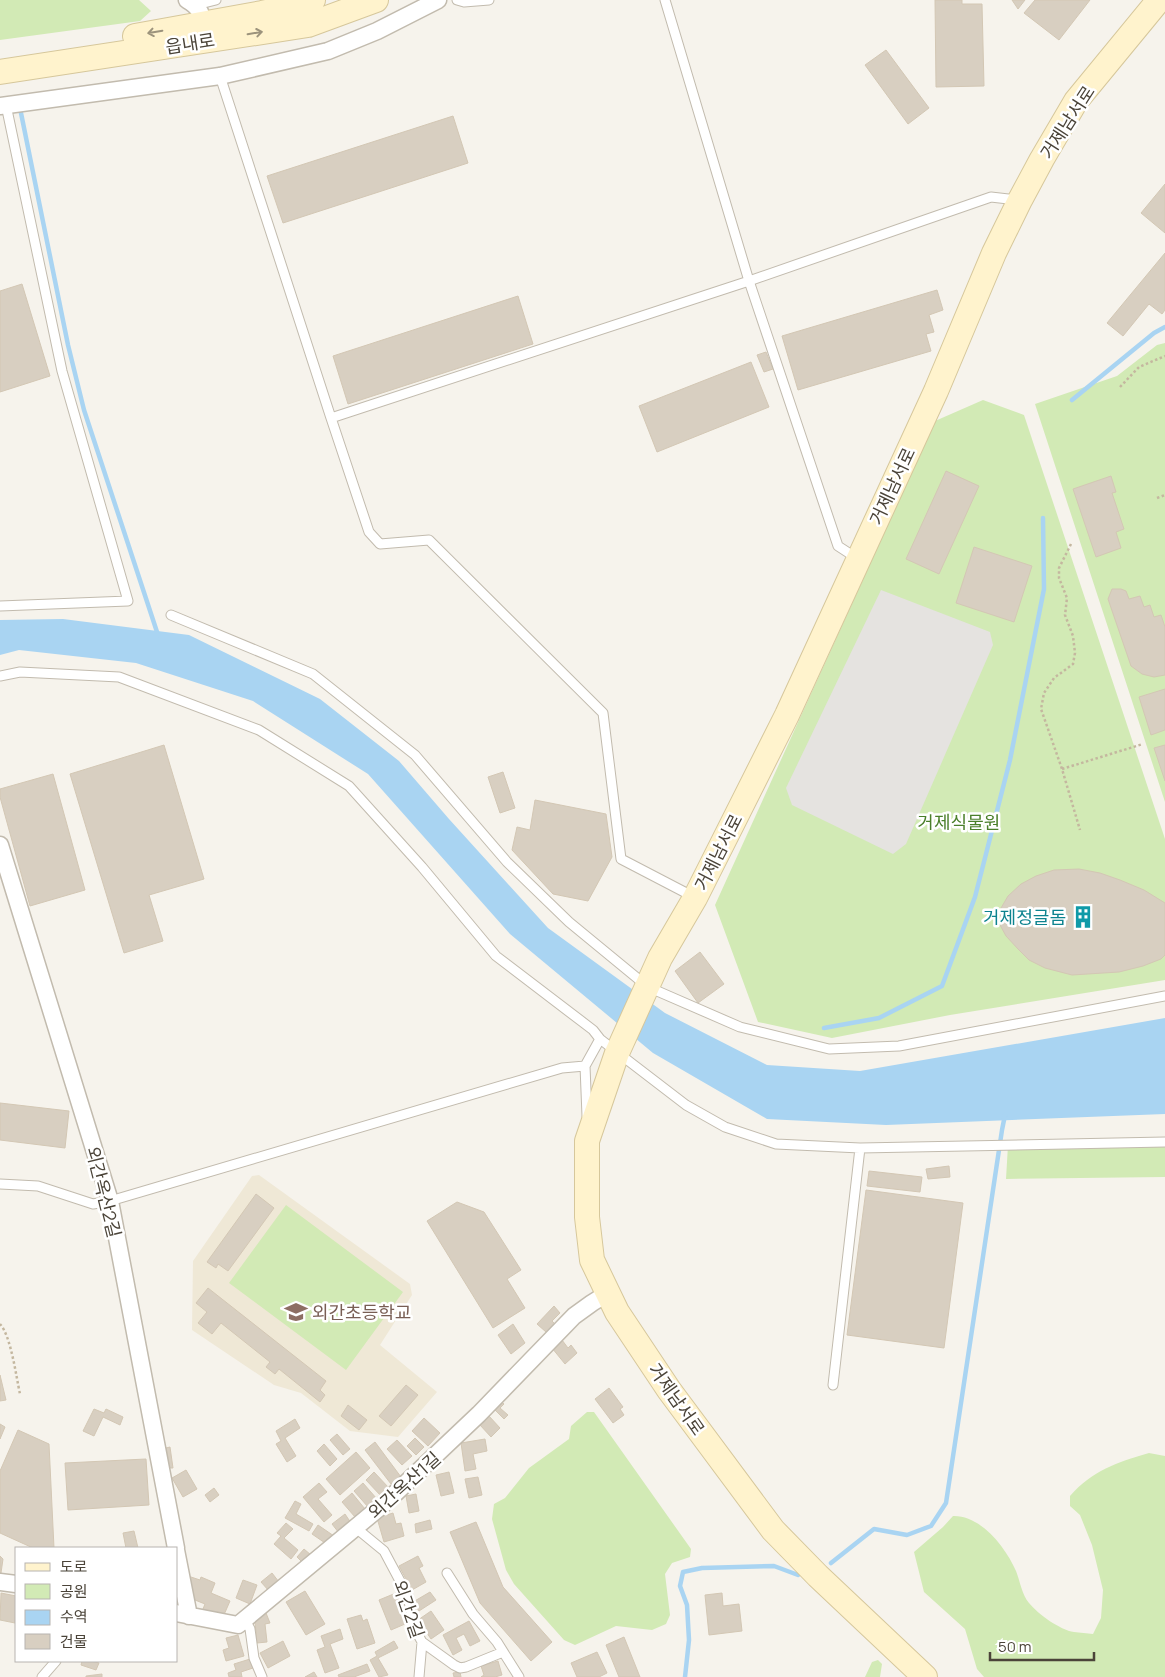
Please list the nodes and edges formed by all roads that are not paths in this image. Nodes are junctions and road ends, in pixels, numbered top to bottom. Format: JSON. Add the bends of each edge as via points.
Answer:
{"nodes":[{"id":1,"x":216,"y":0,"type":"edge"},
{"id":2,"x":314,"y":0,"type":"edge"},
{"id":3,"x":376,"y":0,"type":"edge"},
{"id":4,"x":438,"y":0,"type":"edge"},
{"id":5,"x":457,"y":0,"type":"edge"},
{"id":6,"x":489,"y":0,"type":"edge"},
{"id":7,"x":665,"y":0,"type":"edge"},
{"id":8,"x":1157,"y":5,"type":"edge"},
{"id":9,"x":198,"y":17,"type":"edge"},
{"id":10,"x":0,"y":57,"type":"edge"},
{"id":11,"x":0,"y":72,"type":"edge"},
{"id":12,"x":220,"y":76,"type":"junction"},
{"id":13,"x":3,"y":106,"type":"edge"},
{"id":14,"x":1020,"y":200,"type":"junction"},
{"id":15,"x":750,"y":280,"type":"junction"},
{"id":16,"x":331,"y":418,"type":"junction"},
{"id":17,"x":858,"y":559,"type":"junction"},
{"id":18,"x":0,"y":606,"type":"edge"},
{"id":19,"x":171,"y":615,"type":"dead end"},
{"id":20,"x":0,"y":676,"type":"edge"},
{"id":21,"x":0,"y":845,"type":"edge"},
{"id":22,"x":695,"y":898,"type":"junction"},
{"id":23,"x":648,"y":988,"type":"junction"},
{"id":24,"x":1165,"y":996,"type":"edge"},
{"id":25,"x":608,"y":1046,"type":"junction"},
{"id":26,"x":586,"y":1066,"type":"junction"},
{"id":27,"x":587,"y":1141,"type":"junction"},
{"id":28,"x":1165,"y":1142,"type":"edge"},
{"id":29,"x":860,"y":1148,"type":"junction"},
{"id":30,"x":0,"y":1184,"type":"edge"},
{"id":31,"x":110,"y":1201,"type":"junction"},
{"id":32,"x":608,"y":1293,"type":"junction"},
{"id":33,"x":833,"y":1385,"type":"dead end"},
{"id":34,"x":356,"y":1528,"type":"junction"},
{"id":35,"x":176,"y":1547,"type":"edge"},
{"id":36,"x":178,"y":1571,"type":"edge"},
{"id":37,"x":447,"y":1573,"type":"dead end"},
{"id":38,"x":0,"y":1582,"type":"edge"},
{"id":39,"x":15,"y":1584,"type":"edge"},
{"id":40,"x":182,"y":1614,"type":"edge"},
{"id":41,"x":245,"y":1620,"type":"junction"},
{"id":42,"x":422,"y":1642,"type":"junction"},
{"id":43,"x":503,"y":1652,"type":"junction"},
{"id":44,"x":55,"y":1662,"type":"edge"},
{"id":45,"x":42,"y":1677,"type":"edge"},
{"id":46,"x":262,"y":1677,"type":"edge"},
{"id":47,"x":419,"y":1677,"type":"edge"},
{"id":48,"x":519,"y":1677,"type":"edge"},
{"id":49,"x":926,"y":1677,"type":"edge"}],
"edges":[{"from":1,"to":9,"type":"lane"},
{"from":2,"to":9,"type":"main road","name":"읍내로","via":[[262,13]]},
{"from":9,"to":3,"type":"main road","name":"읍내로","one_way":true,"via":[[308,26]]},
{"from":4,"to":12,"type":"street","via":[[328,51]]},
{"from":5,"to":6,"type":"lane"},
{"from":7,"to":15,"type":"lane"},
{"from":8,"to":14,"type":"main road","name":"거제남서로","via":[[1076,101]]},
{"from":9,"to":10,"type":"main road","name":"읍내로","one_way":true,"via":[[92,43]]},
{"from":9,"to":11,"type":"main road","name":"읍내로"},
{"from":12,"to":13,"type":"street"},
{"from":12,"to":16,"type":"lane"},
{"from":13,"to":18,"type":"lane","via":[[62,371],[128,601]]},
{"from":14,"to":15,"type":"lane","via":[[991,197]]},
{"from":14,"to":17,"type":"main road","name":"거제남서로"},
{"from":15,"to":16,"type":"lane"},
{"from":15,"to":17,"type":"lane","via":[[838,546]]},
{"from":16,"to":22,"type":"lane","via":[[369,532],[380,544],[429,540],[602,713],[621,859]]},
{"from":17,"to":22,"type":"main road","name":"거제남서로","via":[[787,714]]},
{"from":19,"to":23,"type":"lane","via":[[313,674],[415,754],[507,862],[569,922]]},
{"from":20,"to":25,"type":"lane","via":[[20,672],[119,677],[259,730],[349,786],[496,956],[593,1030]]},
{"from":21,"to":31,"type":"street","name":"외간옥산2길"},
{"from":22,"to":23,"type":"main road","name":"거제남서로","via":[[660,958]]},
{"from":23,"to":24,"type":"lane","via":[[740,1027],[830,1049],[899,1046]]},
{"from":23,"to":25,"type":"main road","name":"거제남서로"},
{"from":25,"to":26,"type":"lane"},
{"from":25,"to":27,"type":"main road","name":"거제남서로"},
{"from":25,"to":29,"type":"lane","via":[[686,1105],[724,1127],[776,1144]]},
{"from":26,"to":27,"type":"lane"},
{"from":26,"to":31,"type":"lane","via":[[562,1068]]},
{"from":27,"to":32,"type":"main road","name":"거제남서로","via":[[587,1217],[592,1260]]},
{"from":28,"to":29,"type":"lane"},
{"from":29,"to":33,"type":"lane"},
{"from":30,"to":31,"type":"lane","via":[[38,1186],[93,1204]]},
{"from":31,"to":35,"type":"street","name":"외간옥산2길"},
{"from":32,"to":34,"type":"street","name":"외간옥산1길","via":[[574,1316],[447,1446]]},
{"from":32,"to":49,"type":"main road","name":"거제남서로","via":[[617,1312],[664,1382],[773,1530]]},
{"from":34,"to":41,"type":"street","name":"외간옥산1길"},
{"from":34,"to":42,"type":"lane","name":"외간2길","via":[[384,1551],[393,1565],[408,1596],[414,1626]]},
{"from":36,"to":40,"type":"street","name":"외간옥산2길"},
{"from":37,"to":43,"type":"lane"},
{"from":38,"to":39,"type":"street"},
{"from":40,"to":41,"type":"street","via":[[238,1625]]},
{"from":41,"to":46,"type":"lane"},
{"from":42,"to":43,"type":"lane","via":[[460,1668]]},
{"from":42,"to":47,"type":"lane","name":"외간2길"},
{"from":43,"to":48,"type":"lane"},
{"from":44,"to":45,"type":"lane"}]}
